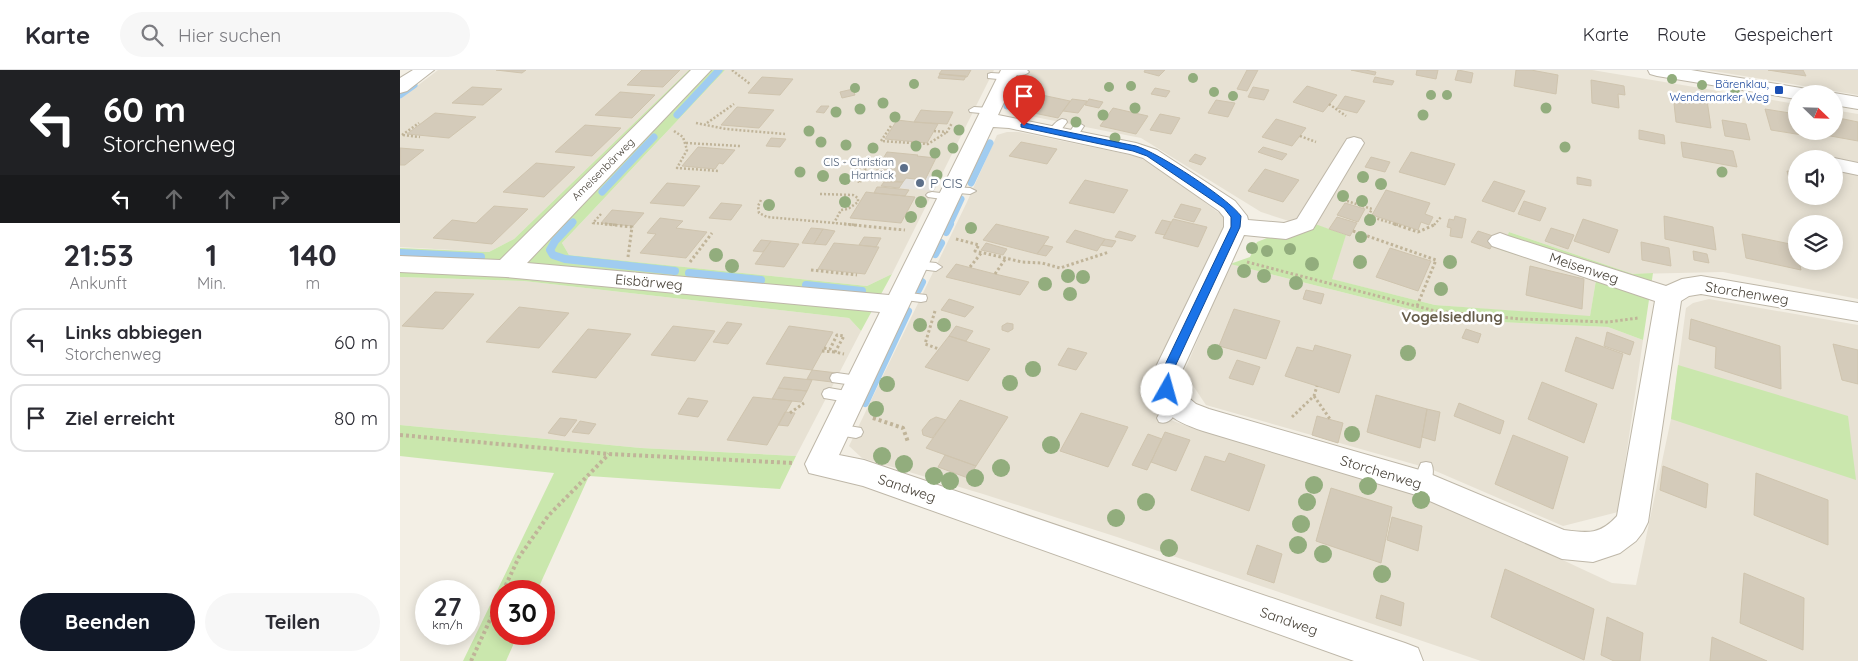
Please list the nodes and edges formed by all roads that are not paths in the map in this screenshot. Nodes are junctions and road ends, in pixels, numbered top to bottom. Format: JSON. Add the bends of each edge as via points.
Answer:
{"nodes":[{"id":1,"x":425,"y":70,"type":"edge"},
{"id":2,"x":702,"y":70,"type":"edge"},
{"id":3,"x":1657,"y":70,"type":"edge"},
{"id":4,"x":1008,"y":73,"type":"edge"},
{"id":5,"x":400,"y":88,"type":"edge"},
{"id":6,"x":1788,"y":92,"type":"edge"},
{"id":7,"x":1843,"y":100,"type":"edge"},
{"id":8,"x":1858,"y":103,"type":"edge"},
{"id":9,"x":980,"y":115,"type":"junction"},
{"id":10,"x":1354,"y":143,"type":"dead end"},
{"id":11,"x":1843,"y":166,"type":"edge"},
{"id":12,"x":1858,"y":169,"type":"edge"},
{"id":13,"x":1230,"y":225,"type":"junction"},
{"id":14,"x":1500,"y":241,"type":"dead end"},
{"id":15,"x":400,"y":264,"type":"edge"},
{"id":16,"x":506,"y":269,"type":"junction"},
{"id":17,"x":906,"y":300,"type":"junction"},
{"id":18,"x":1666,"y":305,"type":"junction"},
{"id":19,"x":1858,"y":312,"type":"edge"},
{"id":20,"x":1405,"y":661,"type":"edge"}],
"edges":[{"from":1,"to":5,"type":"street"},
{"from":2,"to":16,"type":"street","name":"Ameisenbärweg"},
{"from":3,"to":6,"type":"street"},
{"from":4,"to":9,"type":"street"},
{"from":7,"to":8,"type":"street"},
{"from":9,"to":13,"type":"street","via":[[1067,129],[1150,154],[1227,206],[1236,216]]},
{"from":9,"to":17,"type":"street","via":[[951,193],[917,229],[926,266]]},
{"from":10,"to":13,"type":"street","via":[[1319,210],[1305,224],[1286,231]]},
{"from":11,"to":12,"type":"street"},
{"from":13,"to":18,"type":"street","name":"Storchenweg","via":[[1222,255],[1161,372],[1177,415],[1226,418],[1282,443],[1419,482],[1562,544],[1586,548],[1606,544],[1621,536],[1632,522]]},
{"from":14,"to":18,"type":"street","name":"Meisenweg"},
{"from":15,"to":16,"type":"street","name":"Eisbärweg"},
{"from":16,"to":17,"type":"street","name":"Eisbärweg"},
{"from":17,"to":20,"type":"street","name":"Sandweg","via":[[845,403],[820,464],[874,476]]},
{"from":18,"to":19,"type":"street","name":"Storchenweg","via":[[1682,288],[1701,285]]}]}
